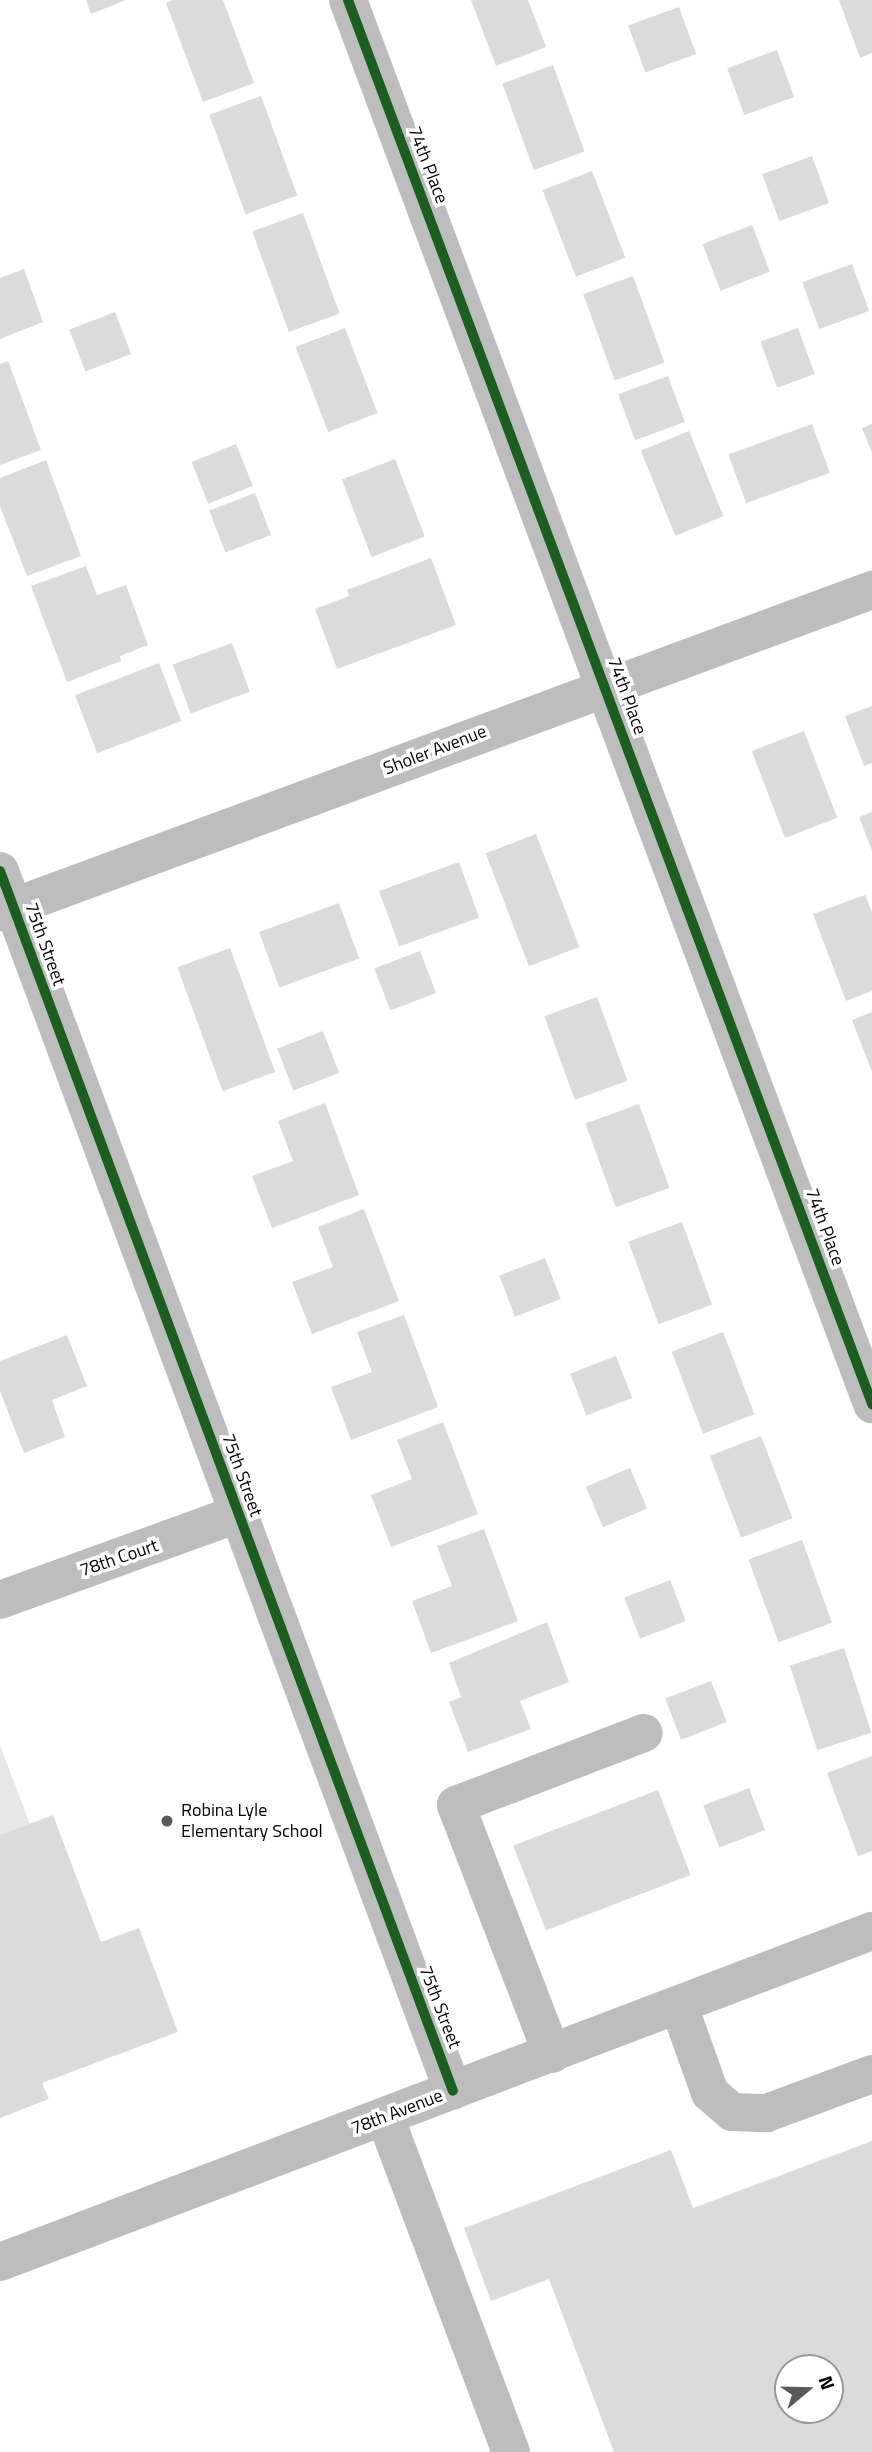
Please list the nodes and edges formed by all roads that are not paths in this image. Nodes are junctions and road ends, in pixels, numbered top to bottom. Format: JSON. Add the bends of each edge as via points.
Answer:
{"nodes":[{"id":1,"x":348,"y":0,"type":"edge"},
{"id":2,"x":872,"y":590,"type":"edge"},
{"id":3,"x":604,"y":686,"type":"junction"},
{"id":4,"x":0,"y":871,"type":"edge"},
{"id":5,"x":7,"y":910,"type":"edge"},
{"id":6,"x":872,"y":1404,"type":"edge"},
{"id":7,"x":237,"y":1514,"type":"junction"},
{"id":8,"x":0,"y":1600,"type":"edge"},
{"id":9,"x":644,"y":1733,"type":"dead end"},
{"id":10,"x":872,"y":1931,"type":"edge"},
{"id":11,"x":679,"y":2006,"type":"junction"},
{"id":12,"x":552,"y":2054,"type":"junction"},
{"id":13,"x":872,"y":2074,"type":"edge"},
{"id":14,"x":453,"y":2091,"type":"junction"},
{"id":15,"x":385,"y":2117,"type":"junction"},
{"id":16,"x":0,"y":2262,"type":"edge"},
{"id":17,"x":511,"y":2452,"type":"edge"}],
"edges":[{"from":1,"to":3,"type":"street","name":"74th Place"},
{"from":2,"to":3,"type":"street","name":"Sholer Avenue"},
{"from":3,"to":5,"type":"street","name":"Sholer Avenue"},
{"from":3,"to":6,"type":"street","name":"74th Place"},
{"from":4,"to":5,"type":"street","name":"75th Street"},
{"from":5,"to":7,"type":"street","name":"75th Street"},
{"from":7,"to":8,"type":"street","name":"78th Court"},
{"from":7,"to":14,"type":"street","name":"75th Street"},
{"from":9,"to":12,"type":"street","via":[[456,1805]]},
{"from":10,"to":11,"type":"street","name":"78th Avenue"},
{"from":11,"to":12,"type":"street","name":"78th Avenue"},
{"from":11,"to":13,"type":"street","via":[[710,2093],[732,2112],[767,2113]]},
{"from":12,"to":14,"type":"street","name":"78th Avenue"},
{"from":14,"to":15,"type":"street","name":"78th Avenue"},
{"from":15,"to":16,"type":"street","name":"78th Avenue"},
{"from":15,"to":17,"type":"street"}]}
